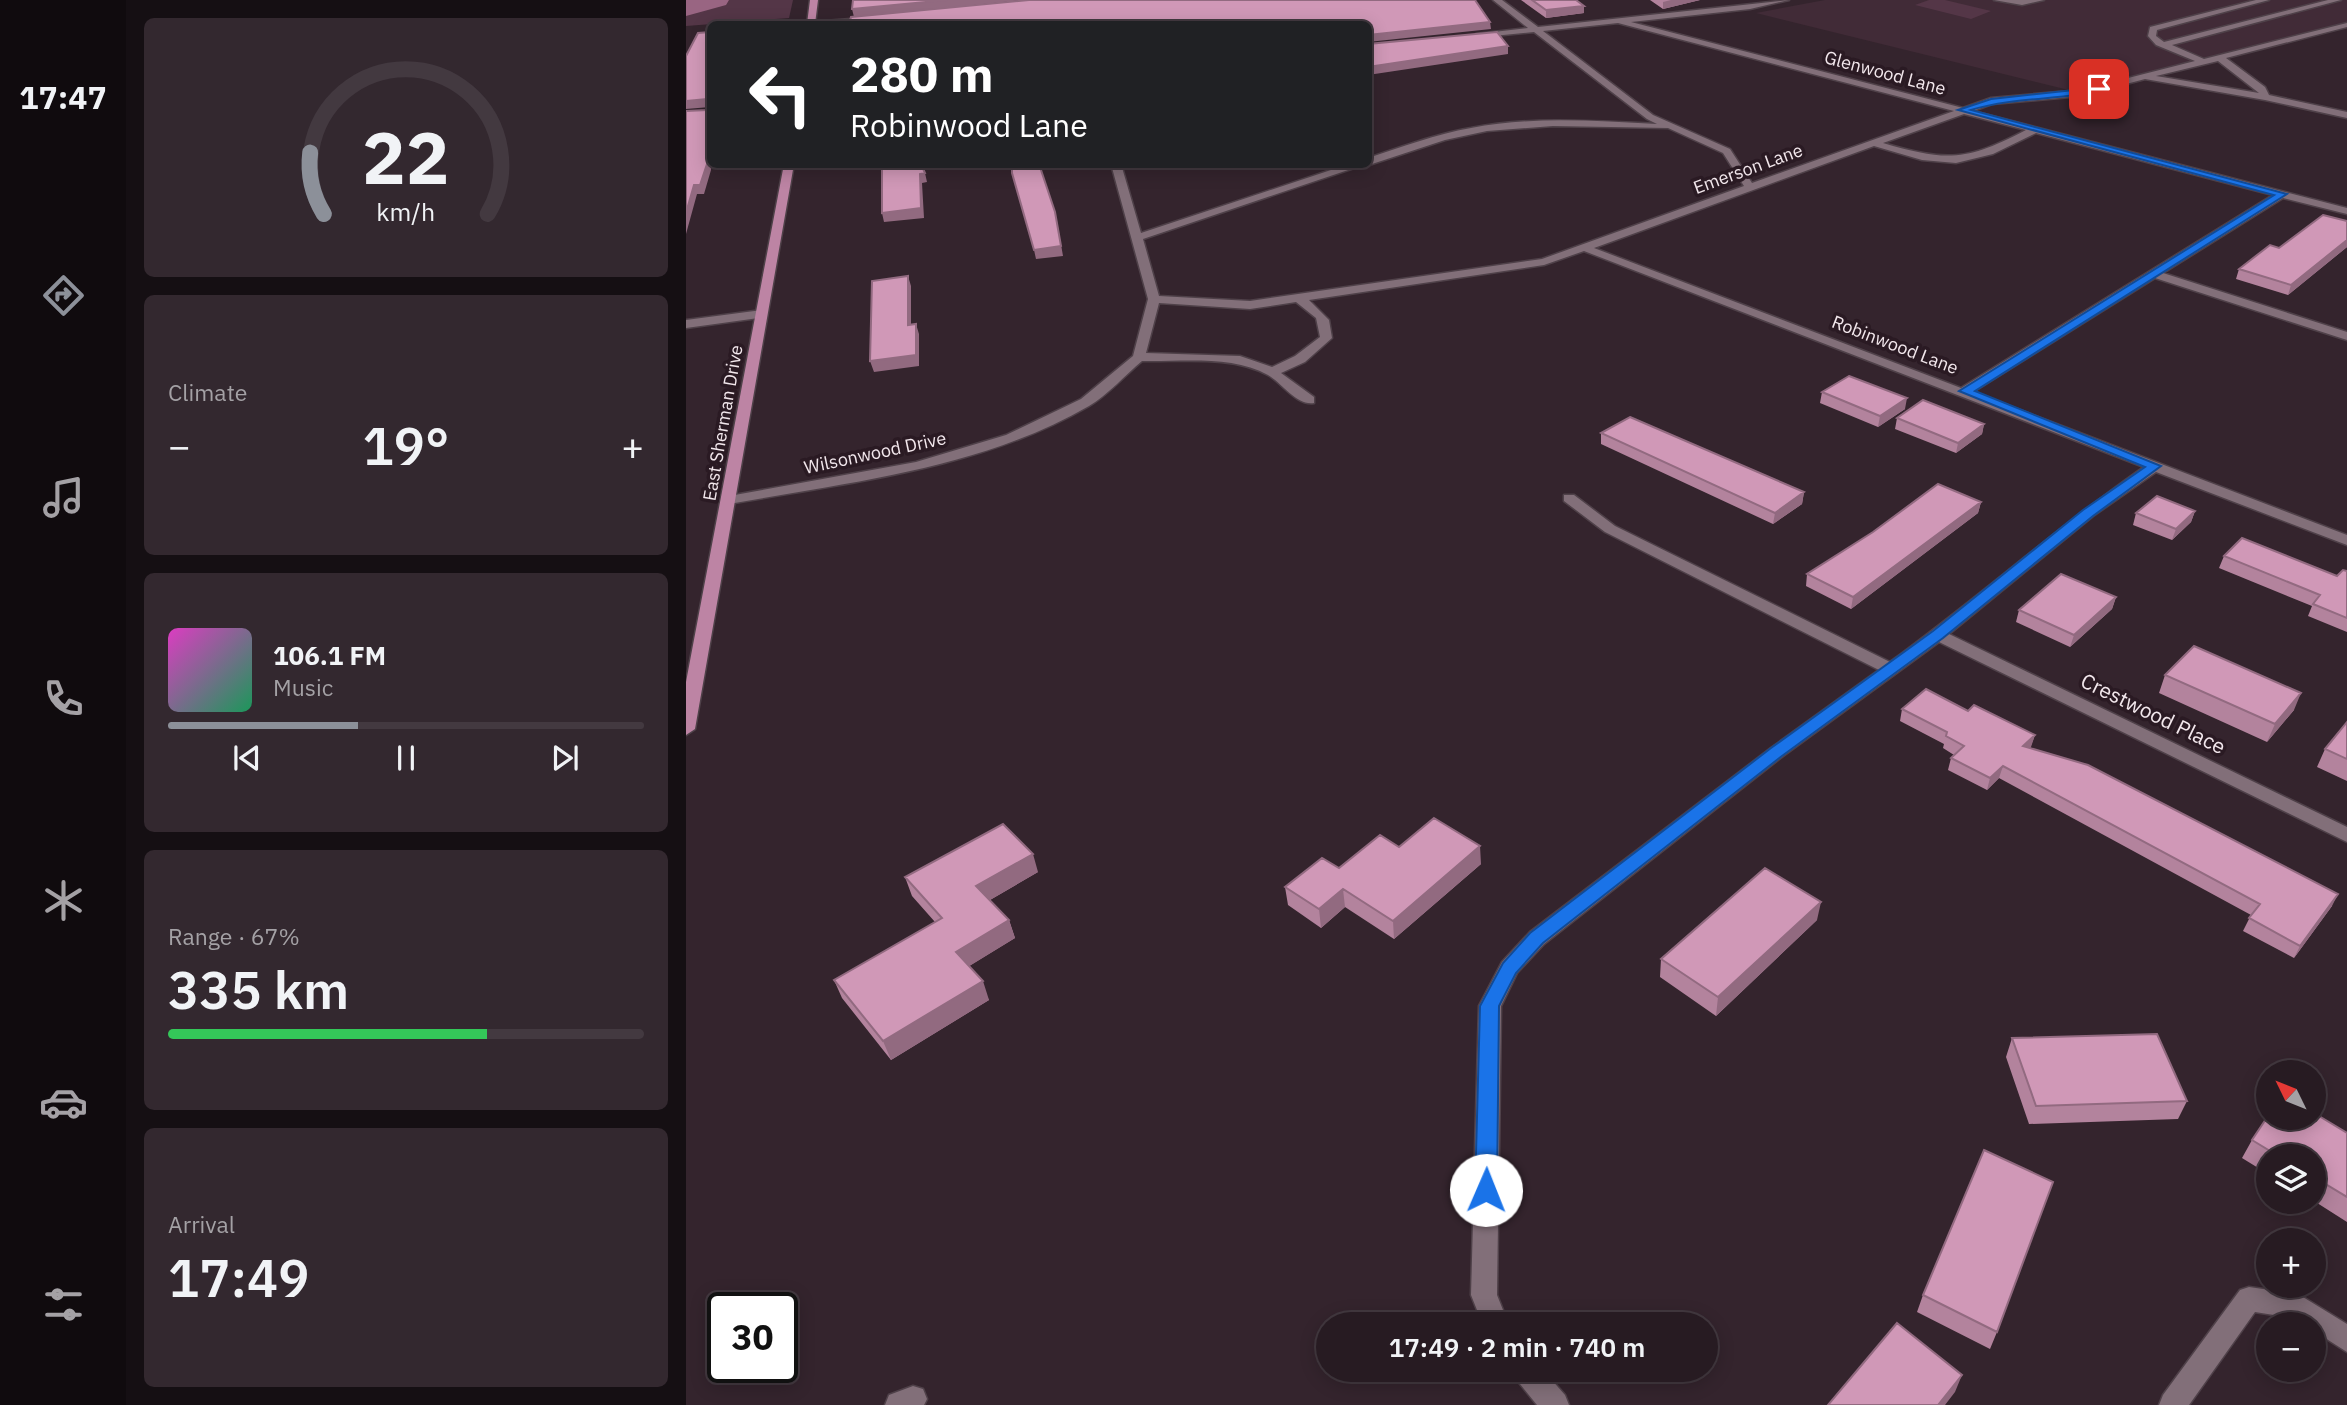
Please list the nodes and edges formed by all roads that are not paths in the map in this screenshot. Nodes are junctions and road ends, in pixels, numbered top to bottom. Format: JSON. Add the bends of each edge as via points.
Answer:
{"nodes":[{"id":1,"x":814,"y":0,"type":"edge"},
{"id":2,"x":1497,"y":0,"type":"edge"},
{"id":3,"x":1785,"y":0,"type":"edge"},
{"id":4,"x":1998,"y":0,"type":"edge"},
{"id":5,"x":2040,"y":0,"type":"edge"},
{"id":6,"x":2264,"y":0,"type":"edge"},
{"id":7,"x":2337,"y":0,"type":"edge"},
{"id":8,"x":880,"y":19,"type":"edge"},
{"id":9,"x":811,"y":21,"type":"edge"},
{"id":10,"x":852,"y":21,"type":"edge"},
{"id":11,"x":1618,"y":21,"type":"junction"},
{"id":12,"x":2347,"y":25,"type":"edge"},
{"id":13,"x":1536,"y":30,"type":"junction"},
{"id":14,"x":2323,"y":31,"type":"junction"},
{"id":15,"x":2347,"y":36,"type":"edge"},
{"id":16,"x":1472,"y":37,"type":"edge"},
{"id":17,"x":2163,"y":45,"type":"junction"},
{"id":18,"x":2221,"y":58,"type":"junction"},
{"id":19,"x":2204,"y":62,"type":"junction"},
{"id":20,"x":2146,"y":77,"type":"junction"},
{"id":21,"x":2265,"y":97,"type":"junction"},
{"id":22,"x":1962,"y":110,"type":"junction"},
{"id":23,"x":2347,"y":115,"type":"edge"},
{"id":24,"x":1677,"y":128,"type":"junction"},
{"id":25,"x":2036,"y":129,"type":"junction"},
{"id":26,"x":1873,"y":143,"type":"junction"},
{"id":27,"x":1372,"y":161,"type":"edge"},
{"id":28,"x":788,"y":168,"type":"edge"},
{"id":29,"x":1117,"y":168,"type":"edge"},
{"id":30,"x":1349,"y":168,"type":"edge"},
{"id":31,"x":1750,"y":188,"type":"junction"},
{"id":32,"x":2282,"y":194,"type":"junction"},
{"id":33,"x":2347,"y":211,"type":"edge"},
{"id":34,"x":1139,"y":237,"type":"junction"},
{"id":35,"x":1585,"y":248,"type":"junction"},
{"id":36,"x":2155,"y":274,"type":"junction"},
{"id":37,"x":1154,"y":299,"type":"junction"},
{"id":38,"x":1301,"y":300,"type":"junction"},
{"id":39,"x":762,"y":314,"type":"junction"},
{"id":40,"x":686,"y":324,"type":"edge"},
{"id":41,"x":2347,"y":336,"type":"edge"},
{"id":42,"x":1139,"y":357,"type":"junction"},
{"id":43,"x":1272,"y":372,"type":"junction"},
{"id":44,"x":1965,"y":391,"type":"junction"},
{"id":45,"x":1309,"y":400,"type":"dead end"},
{"id":46,"x":2155,"y":466,"type":"junction"},
{"id":47,"x":1569,"y":498,"type":"dead end"},
{"id":48,"x":729,"y":499,"type":"junction"},
{"id":49,"x":2347,"y":540,"type":"edge"},
{"id":50,"x":1938,"y":635,"type":"junction"},
{"id":51,"x":1891,"y":669,"type":"junction"},
{"id":52,"x":686,"y":729,"type":"edge"},
{"id":53,"x":2347,"y":835,"type":"edge"},
{"id":54,"x":1491,"y":1312,"type":"edge"},
{"id":55,"x":2347,"y":1339,"type":"edge"},
{"id":56,"x":1535,"y":1382,"type":"edge"},
{"id":57,"x":1555,"y":1405,"type":"edge"},
{"id":58,"x":2174,"y":1405,"type":"edge"}],
"edges":[{"from":1,"to":9,"type":"main road"},
{"from":2,"to":13,"type":"street"},
{"from":3,"to":11,"type":"street"},
{"from":4,"to":5,"type":"street"},
{"from":6,"to":17,"type":"street","via":[[2153,29],[2152,36]]},
{"from":7,"to":17,"type":"street"},
{"from":8,"to":10,"type":"street"},
{"from":11,"to":13,"type":"street"},
{"from":11,"to":22,"type":"street","name":"Glenwood Lane"},
{"from":12,"to":14,"type":"street","name":"Emerson Lane"},
{"from":13,"to":16,"type":"street"},
{"from":13,"to":24,"type":"street","via":[[1650,117]]},
{"from":14,"to":15,"type":"street"},
{"from":14,"to":18,"type":"street","name":"Emerson Lane"},
{"from":17,"to":19,"type":"street"},
{"from":18,"to":19,"type":"street","name":"Emerson Lane"},
{"from":18,"to":21,"type":"street","via":[[2262,89]]},
{"from":19,"to":20,"type":"street","name":"Emerson Lane"},
{"from":20,"to":21,"type":"street"},
{"from":20,"to":22,"type":"street","name":"Emerson Lane","via":[[2081,93],[2017,97]]},
{"from":21,"to":23,"type":"street"},
{"from":22,"to":25,"type":"street","name":"Glenwood Lane"},
{"from":22,"to":26,"type":"street","name":"Emerson Lane"},
{"from":24,"to":27,"type":"street","via":[[1567,122],[1486,128]]},
{"from":24,"to":31,"type":"street","via":[[1727,151]]},
{"from":25,"to":26,"type":"street","via":[[1987,154],[1945,163]]},
{"from":25,"to":32,"type":"street","name":"Glenwood Lane"},
{"from":26,"to":31,"type":"street","name":"Emerson Lane"},
{"from":28,"to":39,"type":"main road","name":"East Sherman Drive"},
{"from":29,"to":34,"type":"street"},
{"from":30,"to":34,"type":"street"},
{"from":31,"to":35,"type":"street","name":"Emerson Lane"},
{"from":32,"to":33,"type":"street","name":"Glenwood Lane"},
{"from":32,"to":36,"type":"street"},
{"from":34,"to":37,"type":"street"},
{"from":35,"to":38,"type":"street","name":"Emerson Lane","via":[[1519,267]]},
{"from":35,"to":44,"type":"street","name":"Robinwood Lane"},
{"from":36,"to":41,"type":"street"},
{"from":36,"to":44,"type":"street"},
{"from":37,"to":38,"type":"street","name":"Emerson Lane","via":[[1250,305]]},
{"from":37,"to":42,"type":"street"},
{"from":38,"to":43,"type":"street","via":[[1328,324],[1326,338],[1300,359]]},
{"from":39,"to":40,"type":"street"},
{"from":39,"to":48,"type":"main road","name":"East Sherman Drive"},
{"from":42,"to":43,"type":"street","via":[[1240,360]]},
{"from":42,"to":48,"type":"street","name":"Wilsonwood Drive","via":[[1086,402],[1011,438],[918,466]]},
{"from":43,"to":45,"type":"street"},
{"from":44,"to":46,"type":"street","name":"Robinwood Lane"},
{"from":46,"to":49,"type":"street","name":"Robinwood Lane"},
{"from":46,"to":50,"type":"street","via":[[2088,513]]},
{"from":47,"to":51,"type":"street","via":[[1610,529]]},
{"from":48,"to":52,"type":"main road","name":"East Sherman Drive"},
{"from":50,"to":51,"type":"street"},
{"from":50,"to":53,"type":"street","name":"Crestwood Place"},
{"from":51,"to":54,"type":"street","via":[[1548,929],[1509,968],[1490,1006],[1484,1295]]},
{"from":55,"to":58,"type":"street","via":[[2298,1306],[2249,1299]]},
{"from":56,"to":57,"type":"street"}]}
